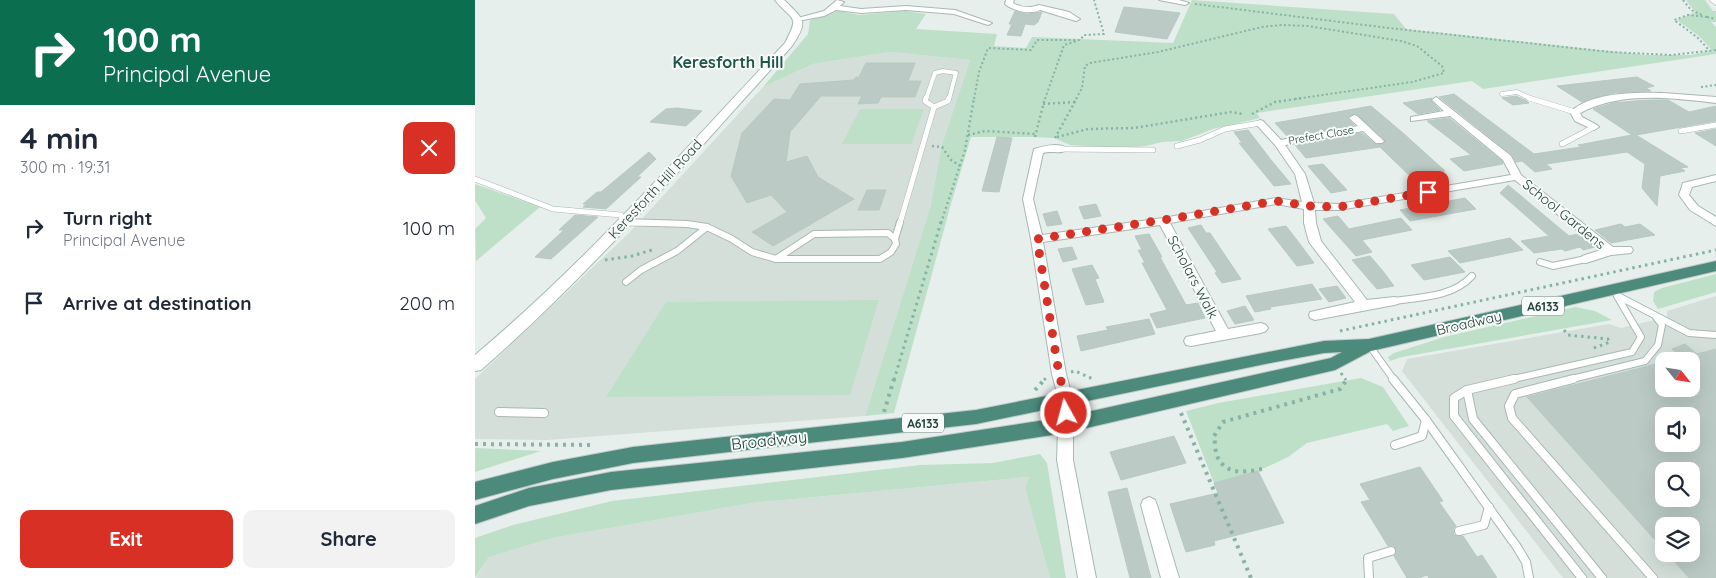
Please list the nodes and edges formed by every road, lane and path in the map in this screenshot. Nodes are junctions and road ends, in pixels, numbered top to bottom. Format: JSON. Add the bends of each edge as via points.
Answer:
{"nodes":[{"id":1,"x":779,"y":0,"type":"edge"},
{"id":2,"x":841,"y":0,"type":"edge"},
{"id":3,"x":1010,"y":0,"type":"edge"},
{"id":4,"x":1094,"y":0,"type":"edge"},
{"id":5,"x":1163,"y":0,"type":"edge"},
{"id":6,"x":1683,"y":0,"type":"edge"},
{"id":7,"x":1711,"y":0,"type":"edge"},
{"id":8,"x":1185,"y":3,"type":"joint"},
{"id":9,"x":1716,"y":3,"type":"edge"},
{"id":10,"x":836,"y":8,"type":"junction"},
{"id":11,"x":1707,"y":17,"type":"junction"},
{"id":12,"x":798,"y":19,"type":"junction"},
{"id":13,"x":1076,"y":19,"type":"dead end"},
{"id":14,"x":1716,"y":19,"type":"edge"},
{"id":15,"x":988,"y":23,"type":"dead end"},
{"id":16,"x":1080,"y":40,"type":"junction"},
{"id":17,"x":1709,"y":50,"type":"junction"},
{"id":18,"x":1716,"y":50,"type":"edge"},
{"id":19,"x":1502,"y":94,"type":"dead end"},
{"id":20,"x":1436,"y":100,"type":"dead end"},
{"id":21,"x":1716,"y":100,"type":"edge"},
{"id":22,"x":1075,"y":102,"type":"junction"},
{"id":23,"x":1043,"y":104,"type":"junction"},
{"id":24,"x":934,"y":106,"type":"junction"},
{"id":25,"x":1575,"y":112,"type":"junction"},
{"id":26,"x":1451,"y":113,"type":"junction"},
{"id":27,"x":1354,"y":118,"type":"dead end"},
{"id":28,"x":1414,"y":119,"type":"dead end"},
{"id":29,"x":1260,"y":124,"type":"joint"},
{"id":30,"x":1716,"y":125,"type":"edge"},
{"id":31,"x":1594,"y":127,"type":"joint"},
{"id":32,"x":1364,"y":128,"type":"junction"},
{"id":33,"x":1681,"y":131,"type":"dead end"},
{"id":34,"x":968,"y":135,"type":"junction"},
{"id":35,"x":1055,"y":138,"type":"junction"},
{"id":36,"x":1379,"y":141,"type":"dead end"},
{"id":37,"x":1279,"y":143,"type":"junction"},
{"id":38,"x":1562,"y":144,"type":"dead end"},
{"id":39,"x":921,"y":146,"type":"junction"},
{"id":40,"x":1177,"y":146,"type":"dead end"},
{"id":41,"x":1047,"y":148,"type":"junction"},
{"id":42,"x":1063,"y":149,"type":"joint"},
{"id":43,"x":1153,"y":150,"type":"dead end"},
{"id":44,"x":960,"y":166,"type":"junction"},
{"id":45,"x":1517,"y":177,"type":"junction"},
{"id":46,"x":1716,"y":178,"type":"edge"},
{"id":47,"x":475,"y":179,"type":"edge"},
{"id":48,"x":1309,"y":206,"type":"junction"},
{"id":49,"x":1163,"y":220,"type":"junction"},
{"id":50,"x":1716,"y":222,"type":"edge"},
{"id":51,"x":623,"y":223,"type":"junction"},
{"id":52,"x":707,"y":227,"type":"junction"},
{"id":53,"x":895,"y":239,"type":"junction"},
{"id":54,"x":1037,"y":239,"type":"junction"},
{"id":55,"x":685,"y":248,"type":"junction"},
{"id":56,"x":1627,"y":250,"type":"dead end"},
{"id":57,"x":1716,"y":250,"type":"edge"},
{"id":58,"x":1610,"y":251,"type":"junction"},
{"id":59,"x":777,"y":258,"type":"junction"},
{"id":60,"x":1586,"y":259,"type":"joint"},
{"id":61,"x":587,"y":262,"type":"junction"},
{"id":62,"x":1540,"y":262,"type":"dead end"},
{"id":63,"x":1716,"y":266,"type":"edge"},
{"id":64,"x":1472,"y":276,"type":"dead end"},
{"id":65,"x":626,"y":282,"type":"dead end"},
{"id":66,"x":1614,"y":293,"type":"junction"},
{"id":67,"x":1394,"y":301,"type":"joint"},
{"id":68,"x":1364,"y":304,"type":"junction"},
{"id":69,"x":1315,"y":315,"type":"dead end"},
{"id":70,"x":1656,"y":318,"type":"junction"},
{"id":71,"x":1261,"y":328,"type":"dead end"},
{"id":72,"x":1564,"y":330,"type":"dead end"},
{"id":73,"x":1334,"y":333,"type":"dead end"},
{"id":74,"x":1224,"y":334,"type":"junction"},
{"id":75,"x":1716,"y":335,"type":"edge"},
{"id":76,"x":1191,"y":341,"type":"dead end"},
{"id":77,"x":1369,"y":345,"type":"junction"},
{"id":78,"x":1585,"y":351,"type":"dead end"},
{"id":79,"x":1335,"y":364,"type":"junction"},
{"id":80,"x":475,"y":365,"type":"edge"},
{"id":81,"x":1059,"y":374,"type":"junction"},
{"id":82,"x":1096,"y":380,"type":"dead end"},
{"id":83,"x":1467,"y":390,"type":"junction"},
{"id":84,"x":1031,"y":395,"type":"dead end"},
{"id":85,"x":1066,"y":400,"type":"junction"},
{"id":86,"x":499,"y":412,"type":"dead end"},
{"id":87,"x":1181,"y":412,"type":"dead end"},
{"id":88,"x":544,"y":413,"type":"dead end"},
{"id":89,"x":1426,"y":420,"type":"junction"},
{"id":90,"x":1065,"y":425,"type":"junction"},
{"id":91,"x":879,"y":429,"type":"junction"},
{"id":92,"x":475,"y":444,"type":"edge"},
{"id":93,"x":597,"y":445,"type":"dead end"},
{"id":94,"x":1395,"y":445,"type":"dead end"},
{"id":95,"x":1262,"y":470,"type":"dead end"},
{"id":96,"x":475,"y":491,"type":"edge"},
{"id":97,"x":1149,"y":505,"type":"dead end"},
{"id":98,"x":1489,"y":507,"type":"junction"},
{"id":99,"x":475,"y":514,"type":"edge"},
{"id":100,"x":1459,"y":531,"type":"dead end"},
{"id":101,"x":1391,"y":551,"type":"dead end"},
{"id":102,"x":1087,"y":578,"type":"edge"},
{"id":103,"x":1170,"y":578,"type":"edge"},
{"id":104,"x":1251,"y":578,"type":"edge"},
{"id":105,"x":1369,"y":578,"type":"edge"},
{"id":106,"x":1529,"y":578,"type":"edge"},
{"id":107,"x":1582,"y":578,"type":"edge"},
{"id":108,"x":1602,"y":578,"type":"edge"},
{"id":109,"x":1653,"y":578,"type":"edge"}],
"edges":[{"from":1,"to":12,"type":"main road"},
{"from":2,"to":10,"type":"street"},
{"from":3,"to":13,"type":"street","via":[[1009,4],[1015,8],[1035,10],[1039,7]]},
{"from":4,"to":16,"type":"path","via":[[1104,34],[1085,35]]},
{"from":5,"to":8,"type":"street"},
{"from":6,"to":11,"type":"path","via":[[1691,10]]},
{"from":7,"to":9,"type":"lane"},
{"from":8,"to":17,"type":"path","via":[[1609,52],[1671,55]]},
{"from":10,"to":12,"type":"street"},
{"from":10,"to":15,"type":"street","via":[[955,12]]},
{"from":11,"to":14,"type":"path"},
{"from":11,"to":17,"type":"path","via":[[1688,15],[1674,20]]},
{"from":12,"to":51,"type":"main road","name":"Keresforth Hill Road","via":[[797,32],[784,50]]},
{"from":16,"to":23,"type":"path","via":[[1064,45]]},
{"from":16,"to":34,"type":"path","via":[[1037,40],[1031,50],[988,48],[979,72]]},
{"from":17,"to":18,"type":"path"},
{"from":19,"to":25,"type":"lane","via":[[1517,92]]},
{"from":20,"to":26,"type":"street"},
{"from":21,"to":25,"type":"street","via":[[1626,97],[1587,103]]},
{"from":22,"to":23,"type":"path"},
{"from":22,"to":35,"type":"path"},
{"from":22,"to":35,"type":"path","via":[[1082,88],[1085,66],[1090,63],[1281,25],[1308,26],[1401,41],[1417,46],[1442,66],[1444,73],[1412,82],[1275,102],[1247,117],[1231,112],[1134,128],[1088,129]]},
{"from":23,"to":34,"type":"path","via":[[1035,135],[985,131]]},
{"from":24,"to":24,"type":"lane","via":[[948,101],[957,73],[935,73],[925,101]]},
{"from":24,"to":39,"type":"lane"},
{"from":25,"to":31,"type":"street","via":[[1579,119]]},
{"from":26,"to":28,"type":"street"},
{"from":26,"to":45,"type":"street","via":[[1507,158]]},
{"from":27,"to":32,"type":"street","name":"Prefect Close"},
{"from":29,"to":37,"type":"street"},
{"from":29,"to":40,"type":"lane","via":[[1225,129]]},
{"from":30,"to":33,"type":"lane"},
{"from":31,"to":38,"type":"lane"},
{"from":32,"to":36,"type":"street","name":"Prefect Close"},
{"from":32,"to":37,"type":"street","name":"Prefect Close"},
{"from":34,"to":44,"type":"path"},
{"from":35,"to":41,"type":"path"},
{"from":37,"to":48,"type":"street","via":[[1300,174]]},
{"from":39,"to":44,"type":"path","via":[[942,147]]},
{"from":39,"to":53,"type":"lane"},
{"from":41,"to":42,"type":"street"},
{"from":41,"to":54,"type":"street","via":[[1038,151],[1028,199]]},
{"from":42,"to":43,"type":"lane"},
{"from":44,"to":91,"type":"path"},
{"from":45,"to":48,"type":"street","via":[[1339,207]]},
{"from":45,"to":58,"type":"street","name":"School Gardens"},
{"from":46,"to":50,"type":"street","via":[[1687,185],[1684,195],[1694,208]]},
{"from":47,"to":51,"type":"lane","via":[[553,208],[621,215]]},
{"from":48,"to":49,"type":"street","via":[[1276,201]]},
{"from":48,"to":68,"type":"street","via":[[1315,242]]},
{"from":49,"to":54,"type":"street"},
{"from":49,"to":74,"type":"street","name":"Scholars Walk"},
{"from":51,"to":52,"type":"lane"},
{"from":51,"to":61,"type":"main road","name":"Keresforth Hill Road"},
{"from":52,"to":55,"type":"lane"},
{"from":52,"to":59,"type":"lane","via":[[752,252]]},
{"from":53,"to":59,"type":"lane","via":[[888,233],[814,234]]},
{"from":53,"to":59,"type":"lane","via":[[891,252],[879,258]]},
{"from":54,"to":81,"type":"street"},
{"from":55,"to":61,"type":"path","via":[[670,244],[632,256]]},
{"from":55,"to":65,"type":"lane","via":[[639,269]]},
{"from":56,"to":58,"type":"street","name":"School Gardens"},
{"from":57,"to":73,"type":"path"},
{"from":58,"to":60,"type":"street","name":"School Gardens"},
{"from":60,"to":62,"type":"lane","via":[[1553,266]]},
{"from":61,"to":80,"type":"main road","name":"Keresforth Hill Road"},
{"from":63,"to":66,"type":"highway","name":"Broadway","number":"A6133"},
{"from":64,"to":67,"type":"lane","via":[[1457,290]]},
{"from":66,"to":70,"type":"lane"},
{"from":66,"to":77,"type":"highway","name":"Broadway","number":"A6133"},
{"from":66,"to":83,"type":"lane","via":[[1641,337],[1632,352]]},
{"from":67,"to":68,"type":"street"},
{"from":68,"to":69,"type":"street"},
{"from":70,"to":75,"type":"lane","via":[[1689,333]]},
{"from":70,"to":109,"type":"lane","via":[[1662,325],[1658,345],[1645,361],[1515,394],[1509,406],[1511,418]]},
{"from":71,"to":74,"type":"street","name":"Scholars Walk"},
{"from":72,"to":78,"type":"path","via":[[1568,334],[1610,342]]},
{"from":74,"to":76,"type":"street","name":"Scholars Walk"},
{"from":77,"to":79,"type":"highway","name":"Broadway","number":"A6133"},
{"from":77,"to":85,"type":"highway","name":"Broadway","number":"A6133","via":[[1270,357]]},
{"from":77,"to":89,"type":"lane"},
{"from":79,"to":90,"type":"highway","name":"Broadway","number":"A6133"},
{"from":79,"to":95,"type":"path","via":[[1346,381],[1340,389],[1223,422],[1215,436],[1217,456],[1230,470]]},
{"from":81,"to":82,"type":"path","via":[[1075,371]]},
{"from":81,"to":84,"type":"path","via":[[1047,376]]},
{"from":81,"to":85,"type":"street"},
{"from":83,"to":107,"type":"lane","via":[[1454,398],[1454,416]]},
{"from":83,"to":108,"type":"lane","via":[[1473,418]]},
{"from":85,"to":90,"type":"street"},
{"from":85,"to":91,"type":"highway","name":"Broadway","number":"A6133","via":[[976,417]]},
{"from":86,"to":88,"type":"lane"},
{"from":87,"to":104,"type":"path"},
{"from":89,"to":94,"type":"lane","via":[[1422,436]]},
{"from":89,"to":98,"type":"lane"},
{"from":90,"to":99,"type":"highway","name":"Broadway","number":"A6133","via":[[902,450],[611,482],[529,497]]},
{"from":90,"to":102,"type":"street","via":[[1065,460]]},
{"from":91,"to":96,"type":"highway","name":"Broadway","number":"A6133","via":[[633,455],[523,476]]},
{"from":92,"to":93,"type":"path"},
{"from":97,"to":103,"type":"street"},
{"from":98,"to":100,"type":"lane","via":[[1484,525]]},
{"from":98,"to":106,"type":"lane","via":[[1526,562]]},
{"from":101,"to":105,"type":"lane","via":[[1368,558]]}]}
